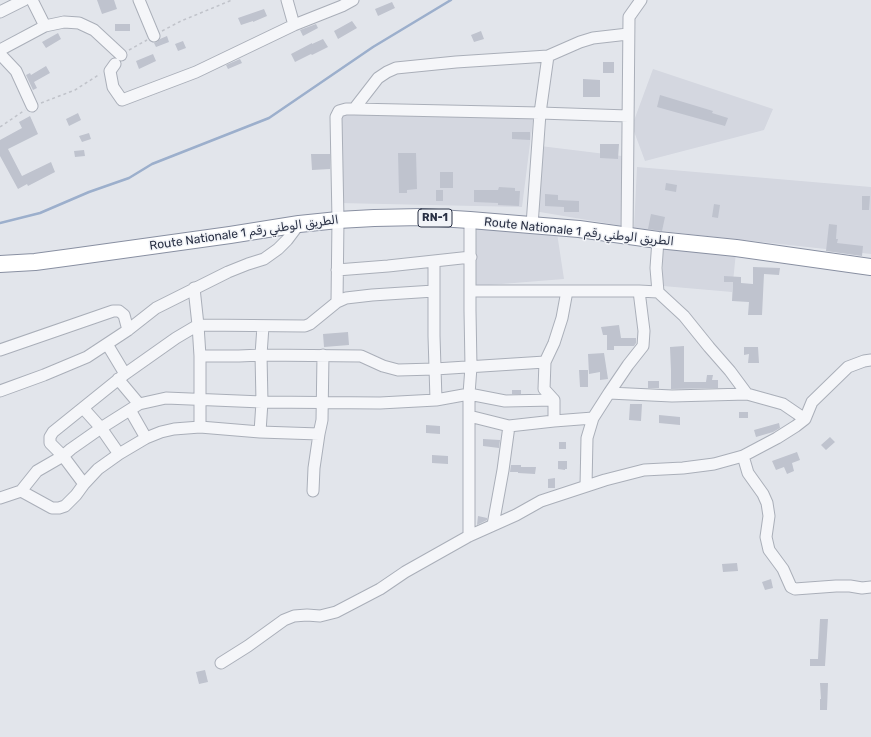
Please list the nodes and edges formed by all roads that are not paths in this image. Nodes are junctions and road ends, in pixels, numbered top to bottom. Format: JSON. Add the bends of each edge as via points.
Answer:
{"nodes":[{"id":1,"x":24,"y":0,"type":"edge"},
{"id":2,"x":32,"y":0,"type":"edge"},
{"id":3,"x":139,"y":0,"type":"edge"},
{"id":4,"x":287,"y":0,"type":"edge"},
{"id":5,"x":353,"y":0,"type":"edge"},
{"id":6,"x":641,"y":0,"type":"edge"},
{"id":7,"x":0,"y":12,"type":"edge"},
{"id":8,"x":294,"y":24,"type":"junction"},
{"id":9,"x":45,"y":26,"type":"junction"},
{"id":10,"x":628,"y":34,"type":"junction"},
{"id":11,"x":154,"y":36,"type":"dead end"},
{"id":12,"x":0,"y":50,"type":"edge"},
{"id":13,"x":0,"y":54,"type":"edge"},
{"id":14,"x":548,"y":56,"type":"junction"},
{"id":15,"x":32,"y":106,"type":"dead end"},
{"id":16,"x":354,"y":109,"type":"junction"},
{"id":17,"x":540,"y":113,"type":"junction"},
{"id":18,"x":628,"y":116,"type":"junction"},
{"id":19,"x":338,"y":220,"type":"junction"},
{"id":20,"x":470,"y":220,"type":"junction"},
{"id":21,"x":299,"y":224,"type":"junction"},
{"id":22,"x":532,"y":225,"type":"junction"},
{"id":23,"x":627,"y":236,"type":"junction"},
{"id":24,"x":658,"y":240,"type":"junction"},
{"id":25,"x":470,"y":257,"type":"junction"},
{"id":26,"x":434,"y":261,"type":"junction"},
{"id":27,"x":0,"y":264,"type":"edge"},
{"id":28,"x":871,"y":266,"type":"edge"},
{"id":29,"x":337,"y":270,"type":"junction"},
{"id":30,"x":194,"y":288,"type":"junction"},
{"id":31,"x":434,"y":291,"type":"junction"},
{"id":32,"x":470,"y":291,"type":"junction"},
{"id":33,"x":567,"y":291,"type":"junction"},
{"id":34,"x":639,"y":291,"type":"junction"},
{"id":35,"x":658,"y":292,"type":"junction"},
{"id":36,"x":337,"y":302,"type":"junction"},
{"id":37,"x":198,"y":325,"type":"junction"},
{"id":38,"x":263,"y":326,"type":"junction"},
{"id":39,"x":128,"y":330,"type":"junction"},
{"id":40,"x":107,"y":344,"type":"junction"},
{"id":41,"x":0,"y":350,"type":"edge"},
{"id":42,"x":261,"y":355,"type":"junction"},
{"id":43,"x":323,"y":355,"type":"junction"},
{"id":44,"x":200,"y":356,"type":"junction"},
{"id":45,"x":871,"y":360,"type":"edge"},
{"id":46,"x":545,"y":362,"type":"junction"},
{"id":47,"x":471,"y":367,"type":"junction"},
{"id":48,"x":435,"y":369,"type":"junction"},
{"id":49,"x":122,"y":377,"type":"junction"},
{"id":50,"x":0,"y":391,"type":"edge"},
{"id":51,"x":609,"y":393,"type":"junction"},
{"id":52,"x":469,"y":394,"type":"junction"},
{"id":53,"x":747,"y":394,"type":"junction"},
{"id":54,"x":201,"y":399,"type":"junction"},
{"id":55,"x":436,"y":400,"type":"junction"},
{"id":56,"x":554,"y":400,"type":"junction"},
{"id":57,"x":262,"y":402,"type":"junction"},
{"id":58,"x":322,"y":402,"type":"junction"},
{"id":59,"x":135,"y":407,"type":"junction"},
{"id":60,"x":83,"y":408,"type":"junction"},
{"id":61,"x":469,"y":416,"type":"junction"},
{"id":62,"x":593,"y":418,"type":"junction"},
{"id":63,"x":805,"y":419,"type":"junction"},
{"id":64,"x":554,"y":421,"type":"junction"},
{"id":65,"x":509,"y":426,"type":"junction"},
{"id":66,"x":200,"y":427,"type":"junction"},
{"id":67,"x":101,"y":428,"type":"junction"},
{"id":68,"x":260,"y":432,"type":"junction"},
{"id":69,"x":318,"y":434,"type":"junction"},
{"id":70,"x":146,"y":438,"type":"junction"},
{"id":71,"x":119,"y":454,"type":"junction"},
{"id":72,"x":63,"y":456,"type":"junction"},
{"id":73,"x":743,"y":456,"type":"junction"},
{"id":74,"x":84,"y":484,"type":"junction"},
{"id":75,"x":586,"y":486,"type":"junction"},
{"id":76,"x":21,"y":490,"type":"junction"},
{"id":77,"x":313,"y":491,"type":"dead end"},
{"id":78,"x":0,"y":498,"type":"edge"},
{"id":79,"x":493,"y":525,"type":"junction"},
{"id":80,"x":469,"y":536,"type":"junction"},
{"id":81,"x":871,"y":587,"type":"edge"},
{"id":82,"x":221,"y":663,"type":"dead end"}],
"edges":[{"from":1,"to":7,"type":"street"},
{"from":2,"to":9,"type":"street"},
{"from":3,"to":11,"type":"street"},
{"from":4,"to":8,"type":"street"},
{"from":5,"to":8,"type":"street"},
{"from":6,"to":10,"type":"street","via":[[629,17]]},
{"from":8,"to":9,"type":"street","via":[[196,72],[122,100],[113,87],[110,71],[118,60],[94,30],[79,23],[64,22]]},
{"from":9,"to":12,"type":"street"},
{"from":10,"to":14,"type":"street","via":[[593,38]]},
{"from":10,"to":18,"type":"street"},
{"from":13,"to":15,"type":"street","via":[[16,71]]},
{"from":14,"to":16,"type":"street","via":[[396,68],[378,78]]},
{"from":14,"to":17,"type":"street"},
{"from":16,"to":17,"type":"street"},
{"from":16,"to":19,"type":"street","via":[[339,111],[336,117]]},
{"from":17,"to":18,"type":"street"},
{"from":17,"to":22,"type":"street"},
{"from":18,"to":23,"type":"street"},
{"from":19,"to":20,"type":"highway","name":"Route Nationale الطريق الوطني رقم 1","number":"RN-1","via":[[422,217]]},
{"from":19,"to":21,"type":"highway","name":"Route Nationale الطريق الوطني رقم 1","number":"RN-1"},
{"from":19,"to":29,"type":"street"},
{"from":20,"to":22,"type":"highway","name":"Route Nationale الطريق الوطني رقم 1","number":"RN-1"},
{"from":20,"to":25,"type":"street"},
{"from":21,"to":27,"type":"highway","name":"Route Nationale الطريق الوطني رقم 1","number":"RN-1","via":[[35,262]]},
{"from":21,"to":30,"type":"street","via":[[283,245],[264,259]]},
{"from":22,"to":23,"type":"highway","name":"Route Nationale الطريق الوطني رقم 1","number":"RN-1"},
{"from":23,"to":24,"type":"highway","name":"Route Nationale الطريق الوطني رقم 1","number":"RN-1"},
{"from":24,"to":28,"type":"highway","name":"Route Nationale الطريق الوطني رقم 1","number":"RN-1"},
{"from":24,"to":35,"type":"street"},
{"from":25,"to":26,"type":"street"},
{"from":25,"to":32,"type":"street"},
{"from":26,"to":29,"type":"street"},
{"from":26,"to":31,"type":"street"},
{"from":29,"to":36,"type":"street"},
{"from":30,"to":37,"type":"street"},
{"from":30,"to":39,"type":"street","via":[[156,308]]},
{"from":31,"to":36,"type":"street","via":[[372,295],[346,298]]},
{"from":31,"to":48,"type":"street"},
{"from":32,"to":33,"type":"street"},
{"from":32,"to":47,"type":"street"},
{"from":33,"to":34,"type":"street"},
{"from":33,"to":46,"type":"street","via":[[562,318]]},
{"from":34,"to":35,"type":"street"},
{"from":34,"to":51,"type":"street","via":[[643,346]]},
{"from":35,"to":53,"type":"street","via":[[684,316]]},
{"from":36,"to":38,"type":"street","via":[[305,326]]},
{"from":37,"to":38,"type":"street"},
{"from":37,"to":44,"type":"street"},
{"from":37,"to":49,"type":"street"},
{"from":38,"to":42,"type":"street"},
{"from":39,"to":40,"type":"street"},
{"from":39,"to":41,"type":"street","via":[[124,315],[119,311],[113,311]]},
{"from":40,"to":49,"type":"street"},
{"from":40,"to":50,"type":"street","via":[[87,357]]},
{"from":42,"to":43,"type":"street"},
{"from":42,"to":44,"type":"street"},
{"from":42,"to":57,"type":"street"},
{"from":43,"to":48,"type":"street","via":[[361,356],[398,370]]},
{"from":43,"to":58,"type":"street"},
{"from":44,"to":54,"type":"street"},
{"from":45,"to":63,"type":"street","via":[[848,367],[812,402]]},
{"from":46,"to":47,"type":"street"},
{"from":46,"to":56,"type":"street","via":[[544,389]]},
{"from":47,"to":48,"type":"street"},
{"from":47,"to":52,"type":"street"},
{"from":48,"to":55,"type":"street"},
{"from":49,"to":59,"type":"street"},
{"from":49,"to":60,"type":"street"},
{"from":51,"to":53,"type":"street","via":[[672,396]]},
{"from":51,"to":62,"type":"street"},
{"from":52,"to":55,"type":"street"},
{"from":52,"to":56,"type":"street","via":[[505,401]]},
{"from":52,"to":61,"type":"street"},
{"from":53,"to":63,"type":"street","via":[[783,404]]},
{"from":54,"to":57,"type":"street"},
{"from":54,"to":59,"type":"street","via":[[166,398]]},
{"from":54,"to":66,"type":"street"},
{"from":55,"to":58,"type":"street","via":[[380,404]]},
{"from":56,"to":64,"type":"street"},
{"from":57,"to":58,"type":"street"},
{"from":57,"to":68,"type":"street"},
{"from":58,"to":69,"type":"street","via":[[322,420]]},
{"from":59,"to":67,"type":"street"},
{"from":59,"to":70,"type":"street"},
{"from":60,"to":67,"type":"street"},
{"from":60,"to":72,"type":"street","via":[[50,437],[50,443]]},
{"from":61,"to":65,"type":"street"},
{"from":61,"to":80,"type":"street"},
{"from":62,"to":64,"type":"street"},
{"from":62,"to":75,"type":"street","via":[[588,438]]},
{"from":63,"to":73,"type":"street"},
{"from":64,"to":65,"type":"street"},
{"from":65,"to":79,"type":"street"},
{"from":66,"to":68,"type":"street"},
{"from":66,"to":70,"type":"street","via":[[174,429]]},
{"from":67,"to":71,"type":"street"},
{"from":67,"to":72,"type":"street"},
{"from":68,"to":69,"type":"street"},
{"from":69,"to":77,"type":"street"},
{"from":70,"to":71,"type":"street"},
{"from":71,"to":74,"type":"street","via":[[98,469]]},
{"from":72,"to":74,"type":"street"},
{"from":72,"to":76,"type":"street","via":[[37,471]]},
{"from":73,"to":75,"type":"street","via":[[714,464],[644,470]]},
{"from":73,"to":81,"type":"street","via":[[748,472],[767,503],[769,516],[766,537],[769,550],[783,569],[790,587]]},
{"from":74,"to":76,"type":"street","via":[[65,506],[59,508],[52,508]]},
{"from":75,"to":79,"type":"street","via":[[541,501]]},
{"from":76,"to":78,"type":"street"},
{"from":79,"to":80,"type":"street"},
{"from":80,"to":82,"type":"street","via":[[405,572],[380,590],[336,612],[320,616],[294,616],[284,620]]}]}
